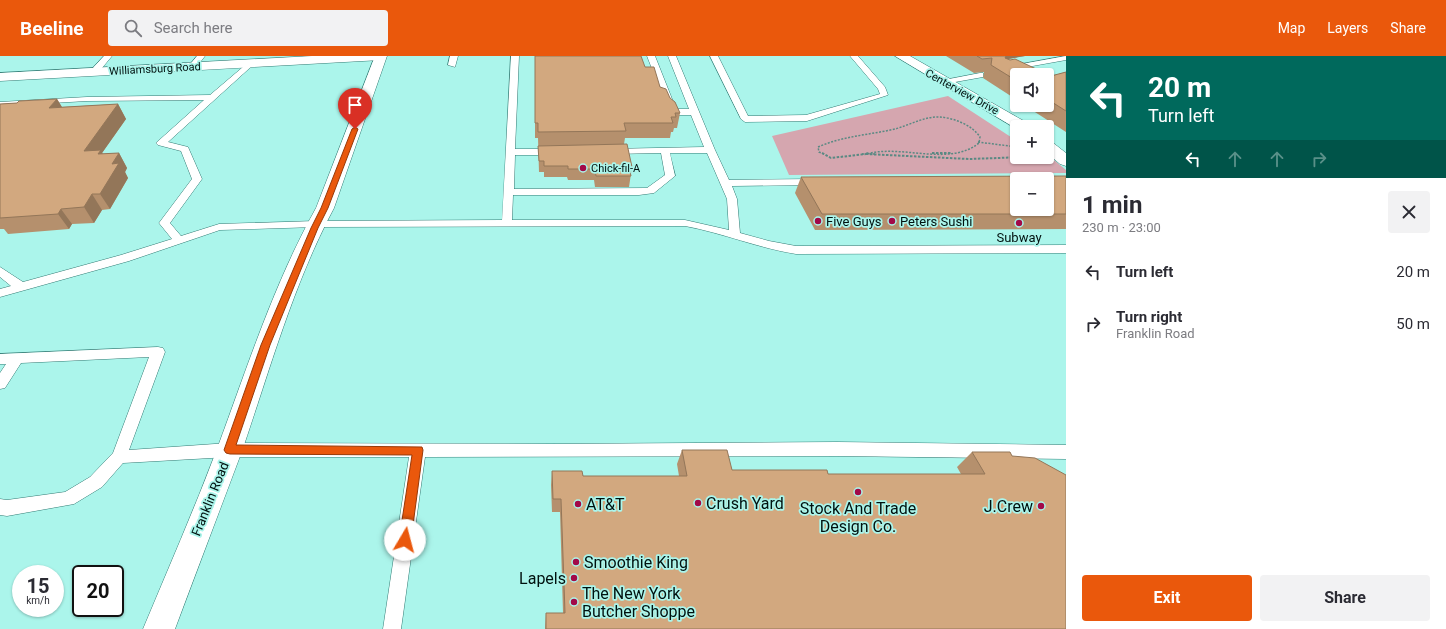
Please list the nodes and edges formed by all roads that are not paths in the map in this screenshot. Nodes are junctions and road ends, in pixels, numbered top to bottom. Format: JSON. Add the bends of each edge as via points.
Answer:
{"nodes":[{"id":1,"x":108,"y":56,"type":"edge"},
{"id":2,"x":201,"y":56,"type":"edge"},
{"id":3,"x":381,"y":56,"type":"edge"},
{"id":4,"x":384,"y":56,"type":"edge"},
{"id":5,"x":454,"y":56,"type":"edge"},
{"id":6,"x":515,"y":56,"type":"edge"},
{"id":7,"x":651,"y":56,"type":"edge"},
{"id":8,"x":672,"y":56,"type":"edge"},
{"id":9,"x":714,"y":56,"type":"edge"},
{"id":10,"x":854,"y":56,"type":"edge"},
{"id":11,"x":901,"y":56,"type":"edge"},
{"id":12,"x":1066,"y":58,"type":"edge"},
{"id":13,"x":250,"y":63,"type":"junction"},
{"id":14,"x":452,"y":65,"type":"dead end"},
{"id":15,"x":192,"y":67,"type":"junction"},
{"id":16,"x":666,"y":69,"type":"junction"},
{"id":17,"x":1002,"y":70,"type":"edge"},
{"id":18,"x":94,"y":72,"type":"junction"},
{"id":19,"x":980,"y":75,"type":"edge"},
{"id":20,"x":0,"y":77,"type":"edge"},
{"id":21,"x":944,"y":82,"type":"junction"},
{"id":22,"x":674,"y":88,"type":"junction"},
{"id":23,"x":212,"y":97,"type":"junction"},
{"id":24,"x":0,"y":104,"type":"edge"},
{"id":25,"x":695,"y":112,"type":"junction"},
{"id":26,"x":1013,"y":120,"type":"edge"},
{"id":27,"x":665,"y":150,"type":"junction"},
{"id":28,"x":710,"y":150,"type":"junction"},
{"id":29,"x":604,"y":151,"type":"edge"},
{"id":30,"x":1054,"y":151,"type":"edge"},
{"id":31,"x":511,"y":152,"type":"junction"},
{"id":32,"x":565,"y":152,"type":"edge"},
{"id":33,"x":1066,"y":161,"type":"edge"},
{"id":34,"x":828,"y":182,"type":"edge"},
{"id":35,"x":726,"y":183,"type":"junction"},
{"id":36,"x":509,"y":192,"type":"junction"},
{"id":37,"x":316,"y":224,"type":"junction"},
{"id":38,"x":507,"y":224,"type":"junction"},
{"id":39,"x":735,"y":234,"type":"junction"},
{"id":40,"x":179,"y":240,"type":"junction"},
{"id":41,"x":1066,"y":249,"type":"edge"},
{"id":42,"x":0,"y":271,"type":"edge"},
{"id":43,"x":21,"y":287,"type":"junction"},
{"id":44,"x":0,"y":293,"type":"edge"},
{"id":45,"x":18,"y":358,"type":"junction"},
{"id":46,"x":0,"y":359,"type":"edge"},
{"id":47,"x":0,"y":384,"type":"edge"},
{"id":48,"x":230,"y":450,"type":"junction"},
{"id":49,"x":418,"y":450,"type":"junction"},
{"id":50,"x":1066,"y":452,"type":"edge"},
{"id":51,"x":119,"y":457,"type":"junction"},
{"id":52,"x":0,"y":507,"type":"edge"},
{"id":53,"x":159,"y":629,"type":"edge"},
{"id":54,"x":392,"y":629,"type":"edge"}],
"edges":[{"from":1,"to":18,"type":"lane"},
{"from":2,"to":15,"type":"lane"},
{"from":3,"to":4,"type":"lane"},
{"from":3,"to":13,"type":"main road","name":"Williamsburg Road"},
{"from":3,"to":37,"type":"main road","name":"Franklin Road","via":[[345,158]]},
{"from":5,"to":14,"type":"lane"},
{"from":6,"to":31,"type":"lane"},
{"from":7,"to":16,"type":"lane"},
{"from":8,"to":16,"type":"lane"},
{"from":9,"to":10,"type":"lane","via":[[745,119],[807,118],[884,95],[882,89]]},
{"from":11,"to":21,"type":"main road","name":"Centerview Drive"},
{"from":12,"to":17,"type":"lane"},
{"from":13,"to":15,"type":"main road","name":"Williamsburg Road"},
{"from":13,"to":23,"type":"lane"},
{"from":15,"to":18,"type":"main road","name":"Williamsburg Road"},
{"from":16,"to":22,"type":"lane"},
{"from":16,"to":22,"type":"lane"},
{"from":18,"to":20,"type":"main road","name":"Williamsburg Road"},
{"from":19,"to":21,"type":"lane"},
{"from":21,"to":26,"type":"main road","name":"Centerview Drive"},
{"from":22,"to":25,"type":"lane"},
{"from":22,"to":25,"type":"lane","via":[[672,112]]},
{"from":23,"to":24,"type":"lane","via":[[87,99]]},
{"from":23,"to":40,"type":"lane","via":[[161,143],[185,149],[197,179],[164,223]]},
{"from":25,"to":28,"type":"lane"},
{"from":27,"to":28,"type":"lane"},
{"from":27,"to":29,"type":"lane"},
{"from":27,"to":36,"type":"lane","via":[[670,176],[650,191]]},
{"from":28,"to":35,"type":"lane"},
{"from":30,"to":33,"type":"main road"},
{"from":31,"to":32,"type":"lane"},
{"from":31,"to":36,"type":"lane"},
{"from":34,"to":35,"type":"lane"},
{"from":35,"to":39,"type":"lane","via":[[732,199]]},
{"from":36,"to":38,"type":"lane"},
{"from":37,"to":38,"type":"lane"},
{"from":37,"to":40,"type":"lane","via":[[219,227]]},
{"from":37,"to":48,"type":"main road","name":"Franklin Road","via":[[265,345]]},
{"from":38,"to":39,"type":"lane","via":[[685,223]]},
{"from":39,"to":41,"type":"lane","via":[[796,250]]},
{"from":40,"to":43,"type":"lane"},
{"from":42,"to":43,"type":"lane"},
{"from":43,"to":44,"type":"lane"},
{"from":45,"to":46,"type":"lane"},
{"from":45,"to":47,"type":"lane"},
{"from":45,"to":51,"type":"lane","via":[[158,352]]},
{"from":48,"to":49,"type":"lane"},
{"from":48,"to":51,"type":"lane"},
{"from":48,"to":53,"type":"main road","name":"Franklin Road"},
{"from":49,"to":50,"type":"lane","via":[[844,449]]},
{"from":49,"to":54,"type":"lane"},
{"from":51,"to":52,"type":"lane","via":[[96,482],[68,499]]}]}
